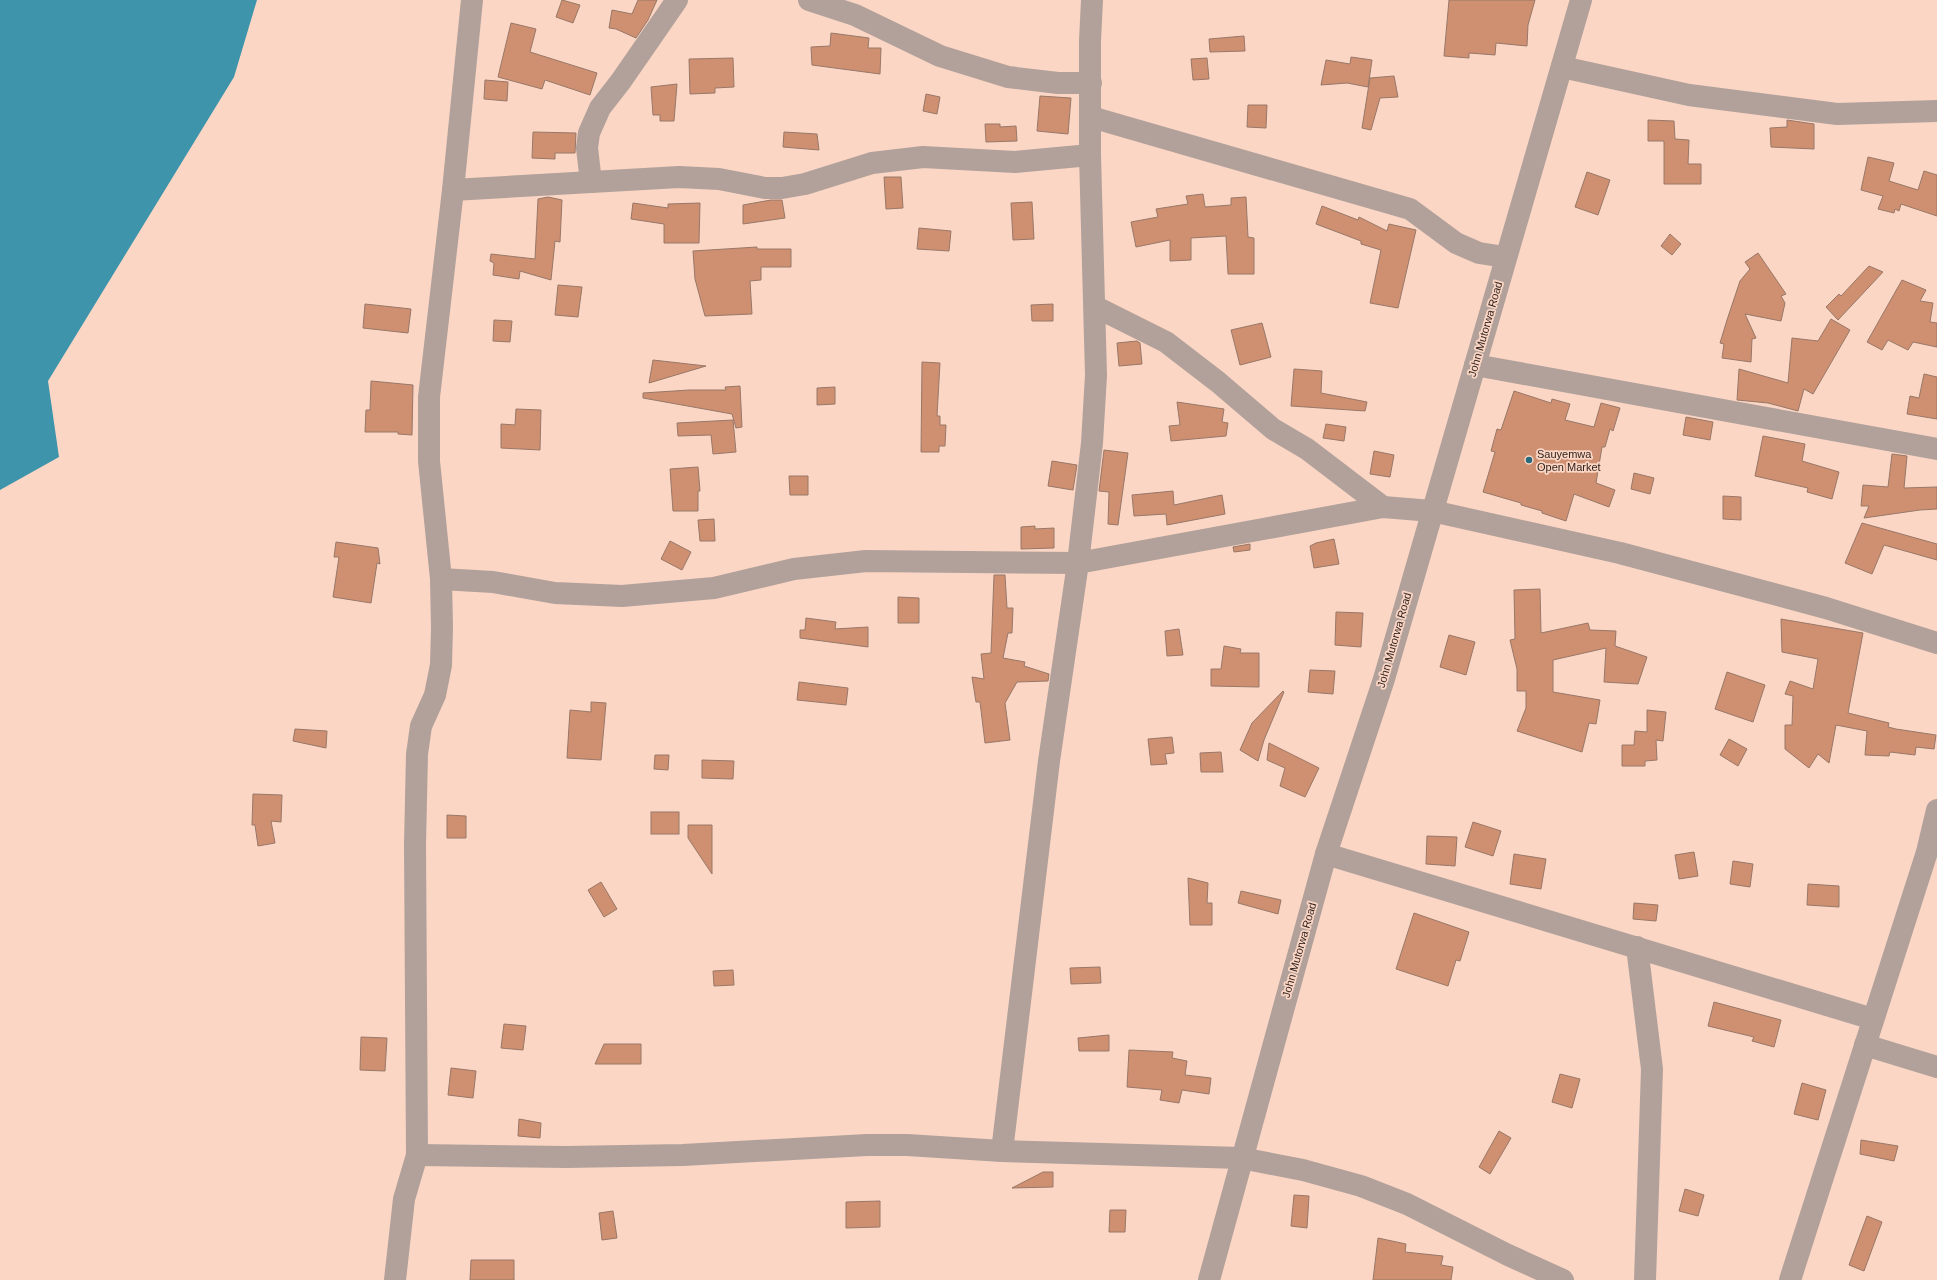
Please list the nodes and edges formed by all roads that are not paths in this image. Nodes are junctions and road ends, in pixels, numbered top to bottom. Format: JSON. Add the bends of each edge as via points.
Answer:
{"nodes":[{"id":1,"x":472,"y":0,"type":"edge"},
{"id":2,"x":677,"y":0,"type":"edge"},
{"id":3,"x":809,"y":0,"type":"edge"},
{"id":4,"x":1092,"y":0,"type":"edge"},
{"id":5,"x":1581,"y":0,"type":"edge"},
{"id":6,"x":1562,"y":67,"type":"junction"},
{"id":7,"x":1091,"y":83,"type":"junction"},
{"id":8,"x":1937,"y":111,"type":"edge"},
{"id":9,"x":1091,"y":117,"type":"junction"},
{"id":10,"x":1090,"y":155,"type":"junction"},
{"id":11,"x":591,"y":182,"type":"junction"},
{"id":12,"x":453,"y":190,"type":"junction"},
{"id":13,"x":1505,"y":257,"type":"junction"},
{"id":14,"x":1096,"y":307,"type":"junction"},
{"id":15,"x":1475,"y":365,"type":"junction"},
{"id":16,"x":1937,"y":449,"type":"edge"},
{"id":17,"x":1383,"y":507,"type":"junction"},
{"id":18,"x":1432,"y":511,"type":"junction"},
{"id":19,"x":1078,"y":564,"type":"junction"},
{"id":20,"x":442,"y":579,"type":"junction"},
{"id":21,"x":1937,"y":643,"type":"edge"},
{"id":22,"x":1937,"y":810,"type":"edge"},
{"id":23,"x":1326,"y":854,"type":"junction"},
{"id":24,"x":1637,"y":947,"type":"junction"},
{"id":25,"x":1873,"y":1019,"type":"junction"},
{"id":26,"x":1865,"y":1045,"type":"junction"},
{"id":27,"x":1937,"y":1067,"type":"edge"},
{"id":28,"x":1002,"y":1151,"type":"junction"},
{"id":29,"x":417,"y":1155,"type":"junction"},
{"id":30,"x":1241,"y":1158,"type":"junction"},
{"id":31,"x":395,"y":1280,"type":"edge"},
{"id":32,"x":1209,"y":1280,"type":"edge"},
{"id":33,"x":1563,"y":1280,"type":"edge"},
{"id":34,"x":1645,"y":1280,"type":"edge"},
{"id":35,"x":1790,"y":1280,"type":"edge"}],
"edges":[{"from":1,"to":12,"type":"street"},
{"from":2,"to":11,"type":"street","via":[[600,108],[589,133],[587,148]]},
{"from":3,"to":7,"type":"street","via":[[855,15],[940,56],[1008,77],[1058,84]]},
{"from":4,"to":7,"type":"street"},
{"from":5,"to":6,"type":"street","name":"John Mutorwa Road"},
{"from":6,"to":8,"type":"street","via":[[1690,95],[1837,114]]},
{"from":6,"to":13,"type":"street","name":"John Mutorwa Road"},
{"from":7,"to":9,"type":"street"},
{"from":9,"to":10,"type":"street"},
{"from":9,"to":13,"type":"street","via":[[1410,209],[1456,243],[1479,253]]},
{"from":10,"to":11,"type":"street","via":[[1015,162],[923,157],[872,163],[805,184],[782,188],[765,188],[719,179],[679,177]]},
{"from":10,"to":14,"type":"street"},
{"from":11,"to":12,"type":"street"},
{"from":12,"to":20,"type":"street","via":[[429,397],[429,461]]},
{"from":13,"to":15,"type":"street","name":"John Mutorwa Road"},
{"from":14,"to":17,"type":"street","via":[[1166,342],[1273,429],[1312,453]]},
{"from":14,"to":19,"type":"street","via":[[1092,443]]},
{"from":15,"to":16,"type":"street"},
{"from":15,"to":18,"type":"street","name":"John Mutorwa Road"},
{"from":17,"to":18,"type":"street"},
{"from":17,"to":19,"type":"street"},
{"from":18,"to":21,"type":"street","via":[[1620,553],[1826,608]]},
{"from":18,"to":23,"type":"street","name":"John Mutorwa Road","via":[[1384,679]]},
{"from":19,"to":20,"type":"street","via":[[866,561],[794,569],[714,588],[622,596],[554,593],[493,582]]},
{"from":19,"to":28,"type":"street","via":[[1049,762]]},
{"from":20,"to":29,"type":"street","via":[[441,665],[435,695],[421,726],[417,754]]},
{"from":22,"to":25,"type":"street","via":[[1927,852]]},
{"from":23,"to":24,"type":"street"},
{"from":23,"to":30,"type":"street","name":"John Mutorwa Road"},
{"from":24,"to":25,"type":"street"},
{"from":24,"to":34,"type":"street","via":[[1652,1069]]},
{"from":25,"to":26,"type":"street"},
{"from":26,"to":27,"type":"street"},
{"from":26,"to":35,"type":"street"},
{"from":28,"to":29,"type":"street","via":[[866,1145],[683,1155]]},
{"from":28,"to":30,"type":"street"},
{"from":29,"to":31,"type":"street","via":[[404,1198]]},
{"from":30,"to":32,"type":"street","name":"John Mutorwa Road"},
{"from":30,"to":33,"type":"street","via":[[1303,1170],[1361,1186],[1407,1204]]}]}
